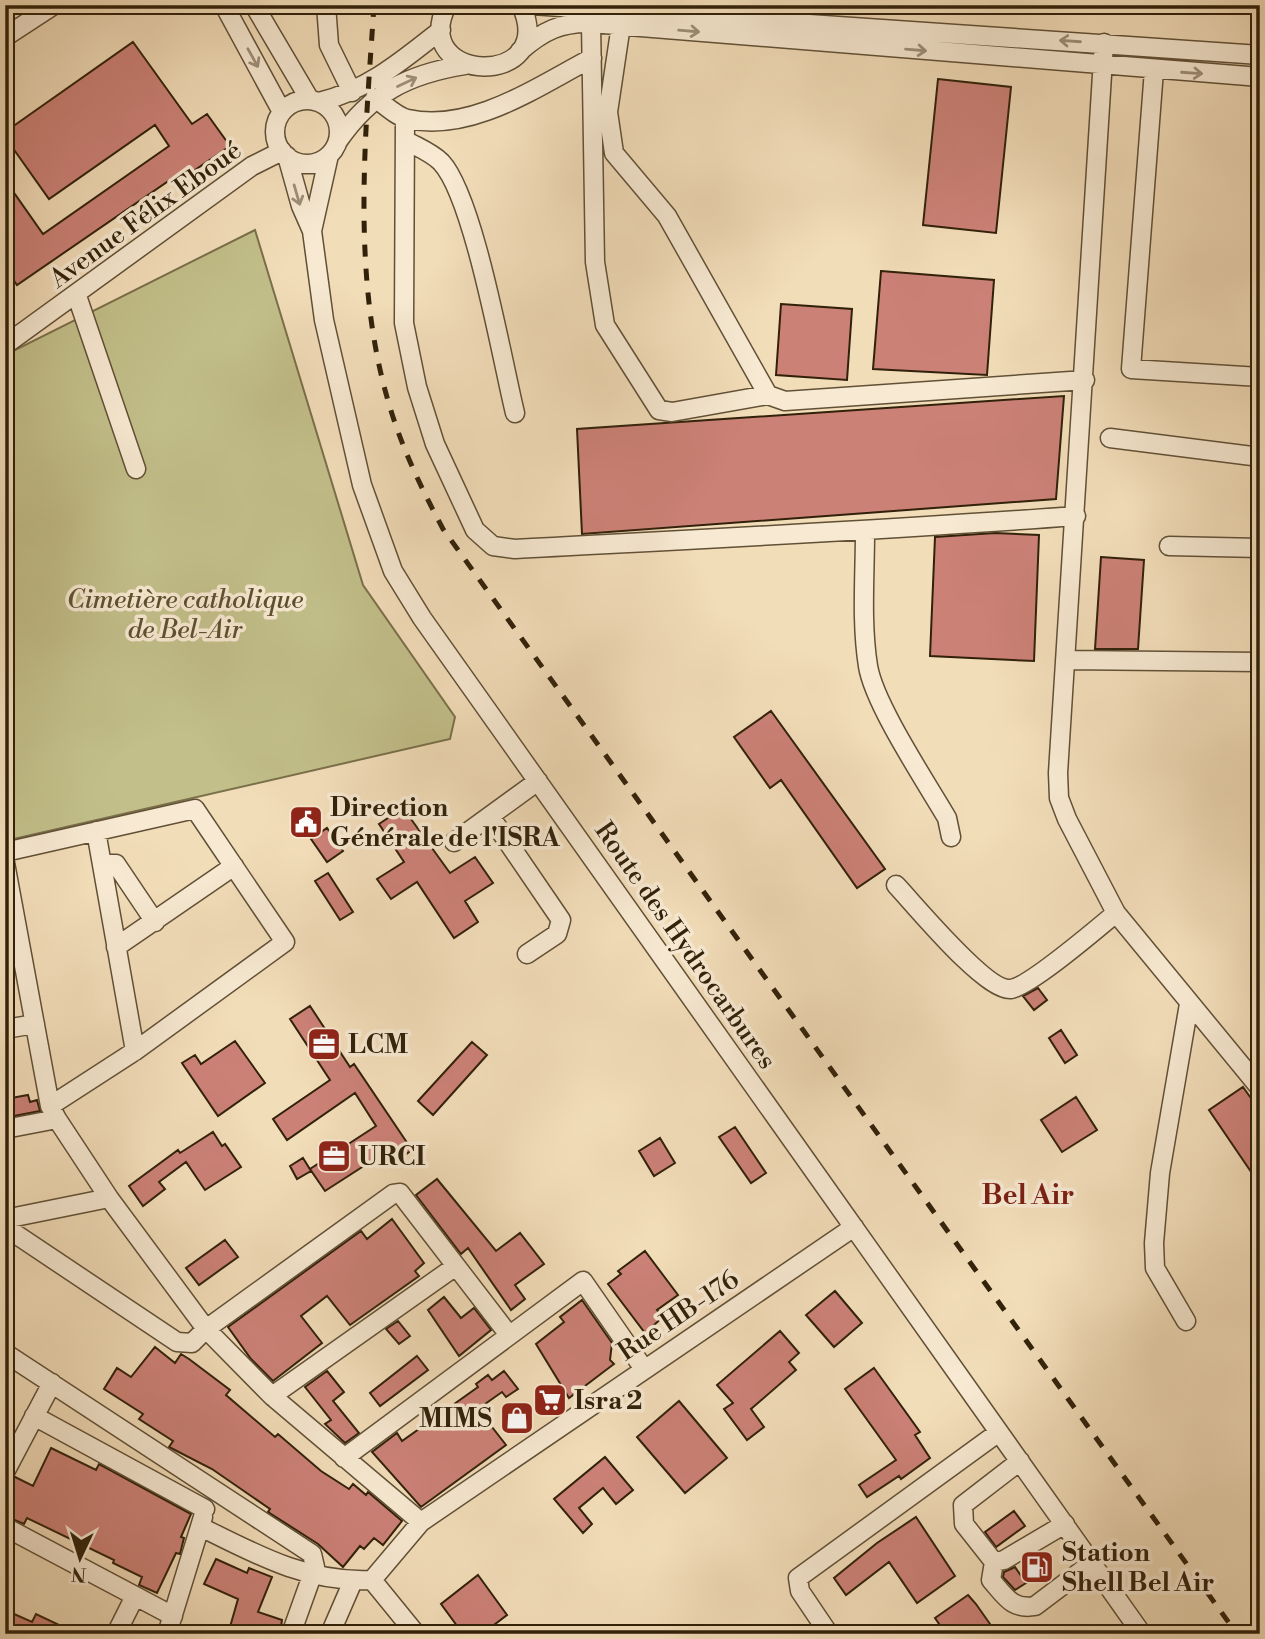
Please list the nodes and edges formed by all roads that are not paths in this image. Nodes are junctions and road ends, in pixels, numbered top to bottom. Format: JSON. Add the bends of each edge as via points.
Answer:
{"nodes":[{"id":1,"x":54,"y":5,"type":"edge"},
{"id":2,"x":223,"y":5,"type":"edge"},
{"id":3,"x":254,"y":5,"type":"edge"},
{"id":4,"x":326,"y":5,"type":"edge"},
{"id":5,"x":447,"y":5,"type":"edge"},
{"id":6,"x":522,"y":5,"type":"edge"},
{"id":7,"x":531,"y":5,"type":"edge"},
{"id":8,"x":589,"y":12,"type":"edge"},
{"id":9,"x":622,"y":18,"type":"junction"},
{"id":10,"x":441,"y":30,"type":"junction"},
{"id":11,"x":5,"y":37,"type":"edge"},
{"id":12,"x":1104,"y":43,"type":"junction"},
{"id":13,"x":520,"y":51,"type":"junction"},
{"id":14,"x":1260,"y":55,"type":"edge"},
{"id":15,"x":592,"y":58,"type":"junction"},
{"id":16,"x":465,"y":65,"type":"junction"},
{"id":17,"x":1103,"y":67,"type":"junction"},
{"id":18,"x":1154,"y":70,"type":"junction"},
{"id":19,"x":1260,"y":77,"type":"edge"},
{"id":20,"x":352,"y":92,"type":"junction"},
{"id":21,"x":376,"y":98,"type":"junction"},
{"id":22,"x":314,"y":101,"type":"junction"},
{"id":23,"x":282,"y":112,"type":"junction"},
{"id":24,"x":405,"y":119,"type":"junction"},
{"id":25,"x":405,"y":140,"type":"junction"},
{"id":26,"x":334,"y":148,"type":"junction"},
{"id":27,"x":284,"y":154,"type":"junction"},
{"id":28,"x":312,"y":231,"type":"junction"},
{"id":29,"x":76,"y":296,"type":"junction"},
{"id":30,"x":5,"y":345,"type":"edge"},
{"id":31,"x":1260,"y":377,"type":"edge"},
{"id":32,"x":1085,"y":380,"type":"junction"},
{"id":33,"x":768,"y":395,"type":"junction"},
{"id":34,"x":515,"y":413,"type":"dead end"},
{"id":35,"x":1110,"y":438,"type":"dead end"},
{"id":36,"x":1260,"y":457,"type":"edge"},
{"id":37,"x":136,"y":469,"type":"dead end"},
{"id":38,"x":1076,"y":516,"type":"junction"},
{"id":39,"x":865,"y":532,"type":"junction"},
{"id":40,"x":1169,"y":546,"type":"dead end"},
{"id":41,"x":1260,"y":548,"type":"edge"},
{"id":42,"x":1066,"y":660,"type":"junction"},
{"id":43,"x":1260,"y":662,"type":"edge"},
{"id":44,"x":538,"y":781,"type":"junction"},
{"id":45,"x":490,"y":816,"type":"junction"},
{"id":46,"x":96,"y":831,"type":"junction"},
{"id":47,"x":951,"y":836,"type":"dead end"},
{"id":48,"x":454,"y":842,"type":"dead end"},
{"id":49,"x":5,"y":852,"type":"edge"},
{"id":50,"x":5,"y":863,"type":"edge"},
{"id":51,"x":102,"y":864,"type":"junction"},
{"id":52,"x":234,"y":866,"type":"junction"},
{"id":53,"x":896,"y":885,"type":"dead end"},
{"id":54,"x":1116,"y":913,"type":"junction"},
{"id":55,"x":155,"y":922,"type":"junction"},
{"id":56,"x":116,"y":947,"type":"junction"},
{"id":57,"x":527,"y":954,"type":"dead end"},
{"id":58,"x":1189,"y":1004,"type":"junction"},
{"id":59,"x":35,"y":1024,"type":"junction"},
{"id":60,"x":5,"y":1029,"type":"edge"},
{"id":61,"x":135,"y":1051,"type":"junction"},
{"id":62,"x":1260,"y":1088,"type":"edge"},
{"id":63,"x":53,"y":1113,"type":"junction"},
{"id":64,"x":5,"y":1129,"type":"edge"},
{"id":65,"x":109,"y":1198,"type":"junction"},
{"id":66,"x":5,"y":1219,"type":"edge"},
{"id":67,"x":5,"y":1227,"type":"edge"},
{"id":68,"x":854,"y":1227,"type":"junction"},
{"id":69,"x":456,"y":1266,"type":"junction"},
{"id":70,"x":1186,"y":1321,"type":"dead end"},
{"id":71,"x":206,"y":1329,"type":"junction"},
{"id":72,"x":509,"y":1335,"type":"junction"},
{"id":73,"x":5,"y":1353,"type":"edge"},
{"id":74,"x":644,"y":1369,"type":"junction"},
{"id":75,"x":52,"y":1383,"type":"junction"},
{"id":76,"x":272,"y":1396,"type":"junction"},
{"id":77,"x":34,"y":1416,"type":"junction"},
{"id":78,"x":999,"y":1432,"type":"junction"},
{"id":79,"x":344,"y":1458,"type":"junction"},
{"id":80,"x":1020,"y":1461,"type":"junction"},
{"id":81,"x":5,"y":1472,"type":"edge"},
{"id":82,"x":211,"y":1487,"type":"junction"},
{"id":83,"x":203,"y":1518,"type":"junction"},
{"id":84,"x":421,"y":1522,"type":"junction"},
{"id":85,"x":1065,"y":1524,"type":"junction"},
{"id":86,"x":5,"y":1527,"type":"edge"},
{"id":87,"x":994,"y":1562,"type":"junction"},
{"id":88,"x":1092,"y":1563,"type":"junction"},
{"id":89,"x":311,"y":1576,"type":"junction"},
{"id":90,"x":372,"y":1580,"type":"junction"},
{"id":91,"x":353,"y":1581,"type":"junction"},
{"id":92,"x":135,"y":1596,"type":"junction"},
{"id":93,"x":173,"y":1616,"type":"junction"},
{"id":94,"x":116,"y":1634,"type":"edge"},
{"id":95,"x":167,"y":1634,"type":"edge"},
{"id":96,"x":291,"y":1634,"type":"edge"},
{"id":97,"x":330,"y":1634,"type":"edge"},
{"id":98,"x":416,"y":1634,"type":"edge"},
{"id":99,"x":829,"y":1634,"type":"edge"},
{"id":100,"x":1142,"y":1634,"type":"edge"}],
"edges":[{"from":1,"to":11,"type":"street"},
{"from":2,"to":23,"type":"street","one_way":true},
{"from":3,"to":22,"type":"street"},
{"from":4,"to":20,"type":"street","via":[[329,45]]},
{"from":5,"to":10,"type":"street"},
{"from":6,"to":13,"type":"street","via":[[527,27]]},
{"from":7,"to":8,"type":"street"},
{"from":8,"to":9,"type":"street"},
{"from":8,"to":13,"type":"street","via":[[552,27]]},
{"from":8,"to":15,"type":"street"},
{"from":12,"to":9,"type":"street","one_way":true},
{"from":9,"to":17,"type":"street","one_way":true},
{"from":9,"to":33,"type":"street","via":[[608,112],[614,153],[667,216]]},
{"from":10,"to":16,"type":"street","via":[[453,56]]},
{"from":10,"to":20,"type":"street","via":[[399,65]]},
{"from":12,"to":14,"type":"street"},
{"from":12,"to":17,"type":"street"},
{"from":13,"to":16,"type":"street","via":[[489,69]]},
{"from":15,"to":24,"type":"street","via":[[494,107],[461,118]]},
{"from":15,"to":33,"type":"street","via":[[595,262],[605,325],[659,410],[672,412]]},
{"from":21,"to":16,"type":"street","one_way":true,"via":[[422,75]]},
{"from":17,"to":18,"type":"street"},
{"from":17,"to":32,"type":"street"},
{"from":18,"to":19,"type":"street","one_way":true},
{"from":18,"to":31,"type":"street","via":[[1131,369]]},
{"from":20,"to":22,"type":"street"},
{"from":21,"to":24,"type":"street"},
{"from":21,"to":26,"type":"street","via":[[357,114]]},
{"from":22,"to":23,"type":"street","via":[[300,101]]},
{"from":22,"to":26,"type":"street","via":[[334,114],[339,131]]},
{"from":23,"to":27,"type":"street","via":[[275,131]]},
{"from":24,"to":25,"type":"street"},
{"from":25,"to":34,"type":"street","via":[[431,153],[450,175],[470,226]]},
{"from":25,"to":39,"type":"street","via":[[404,323],[435,444],[475,530],[486,542],[500,549],[515,549]]},
{"from":26,"to":27,"type":"street","via":[[313,163]]},
{"from":26,"to":28,"type":"street","name":"Route des Hydrocarbures"},
{"from":27,"to":28,"type":"street","name":"Route des Hydrocarbures","one_way":true},
{"from":27,"to":29,"type":"street","name":"Avenue Félix Eboué","via":[[253,166]]},
{"from":28,"to":44,"type":"street","name":"Route des Hydrocarbures","via":[[344,419],[393,570]]},
{"from":29,"to":30,"type":"street","name":"Avenue Félix Eboué"},
{"from":29,"to":37,"type":"street"},
{"from":32,"to":33,"type":"street","via":[[785,401]]},
{"from":32,"to":38,"type":"street"},
{"from":35,"to":36,"type":"street"},
{"from":38,"to":39,"type":"street"},
{"from":38,"to":42,"type":"street"},
{"from":39,"to":47,"type":"street","via":[[868,669],[947,818]]},
{"from":40,"to":41,"type":"street"},
{"from":42,"to":43,"type":"street"},
{"from":42,"to":54,"type":"street","via":[[1059,798]]},
{"from":44,"to":45,"type":"street"},
{"from":44,"to":68,"type":"street","name":"Route des Hydrocarbures"},
{"from":45,"to":48,"type":"street"},
{"from":45,"to":57,"type":"street","via":[[561,920],[556,934]]},
{"from":46,"to":49,"type":"street"},
{"from":46,"to":51,"type":"street"},
{"from":46,"to":52,"type":"street","via":[[195,809]]},
{"from":50,"to":59,"type":"street"},
{"from":51,"to":55,"type":"street","via":[[116,864]]},
{"from":51,"to":56,"type":"street"},
{"from":52,"to":55,"type":"street"},
{"from":52,"to":61,"type":"street","via":[[285,942]]},
{"from":53,"to":54,"type":"street","via":[[963,956],[998,987],[1012,989],[1061,958]]},
{"from":54,"to":58,"type":"street"},
{"from":55,"to":56,"type":"street"},
{"from":56,"to":61,"type":"street"},
{"from":58,"to":62,"type":"street"},
{"from":58,"to":70,"type":"street","via":[[1160,1173],[1154,1243],[1155,1268]]},
{"from":59,"to":60,"type":"street"},
{"from":59,"to":63,"type":"street"},
{"from":61,"to":63,"type":"street"},
{"from":63,"to":64,"type":"street"},
{"from":63,"to":65,"type":"street"},
{"from":65,"to":66,"type":"street"},
{"from":65,"to":71,"type":"street"},
{"from":67,"to":71,"type":"street","via":[[177,1342],[192,1343]]},
{"from":68,"to":74,"type":"street","name":"Rue HB-176"},
{"from":68,"to":78,"type":"street","name":"Route des Hydrocarbures"},
{"from":69,"to":71,"type":"street","via":[[405,1198],[393,1194]]},
{"from":69,"to":72,"type":"street"},
{"from":69,"to":76,"type":"street"},
{"from":71,"to":76,"type":"street"},
{"from":72,"to":74,"type":"street","via":[[583,1281]]},
{"from":72,"to":79,"type":"street"},
{"from":73,"to":75,"type":"street"},
{"from":74,"to":84,"type":"street","name":"Rue HB-176"},
{"from":75,"to":77,"type":"street"},
{"from":75,"to":82,"type":"street"},
{"from":76,"to":79,"type":"street"},
{"from":77,"to":81,"type":"street"},
{"from":77,"to":83,"type":"street"},
{"from":78,"to":80,"type":"street","name":"Route des Hydrocarbures"},
{"from":78,"to":99,"type":"street","via":[[797,1578],[800,1591]]},
{"from":79,"to":84,"type":"street"},
{"from":80,"to":85,"type":"street","name":"Route des Hydrocarbures"},
{"from":80,"to":87,"type":"street","via":[[963,1506],[964,1524]]},
{"from":82,"to":83,"type":"street"},
{"from":82,"to":89,"type":"street","via":[[312,1554]]},
{"from":83,"to":89,"type":"street","via":[[277,1565]]},
{"from":83,"to":93,"type":"street"},
{"from":84,"to":90,"type":"street","name":"Rue HB-176"},
{"from":85,"to":87,"type":"street"},
{"from":85,"to":88,"type":"street","name":"Route des Hydrocarbures"},
{"from":86,"to":92,"type":"street"},
{"from":87,"to":88,"type":"street","via":[[991,1580],[1011,1603],[1025,1607],[1035,1605]]},
{"from":88,"to":100,"type":"street","name":"Route des Hydrocarbures"},
{"from":89,"to":91,"type":"street"},
{"from":89,"to":96,"type":"street"},
{"from":90,"to":91,"type":"street"},
{"from":90,"to":98,"type":"street"},
{"from":91,"to":97,"type":"street"},
{"from":92,"to":93,"type":"street"},
{"from":92,"to":94,"type":"street"},
{"from":93,"to":95,"type":"street"}]}
